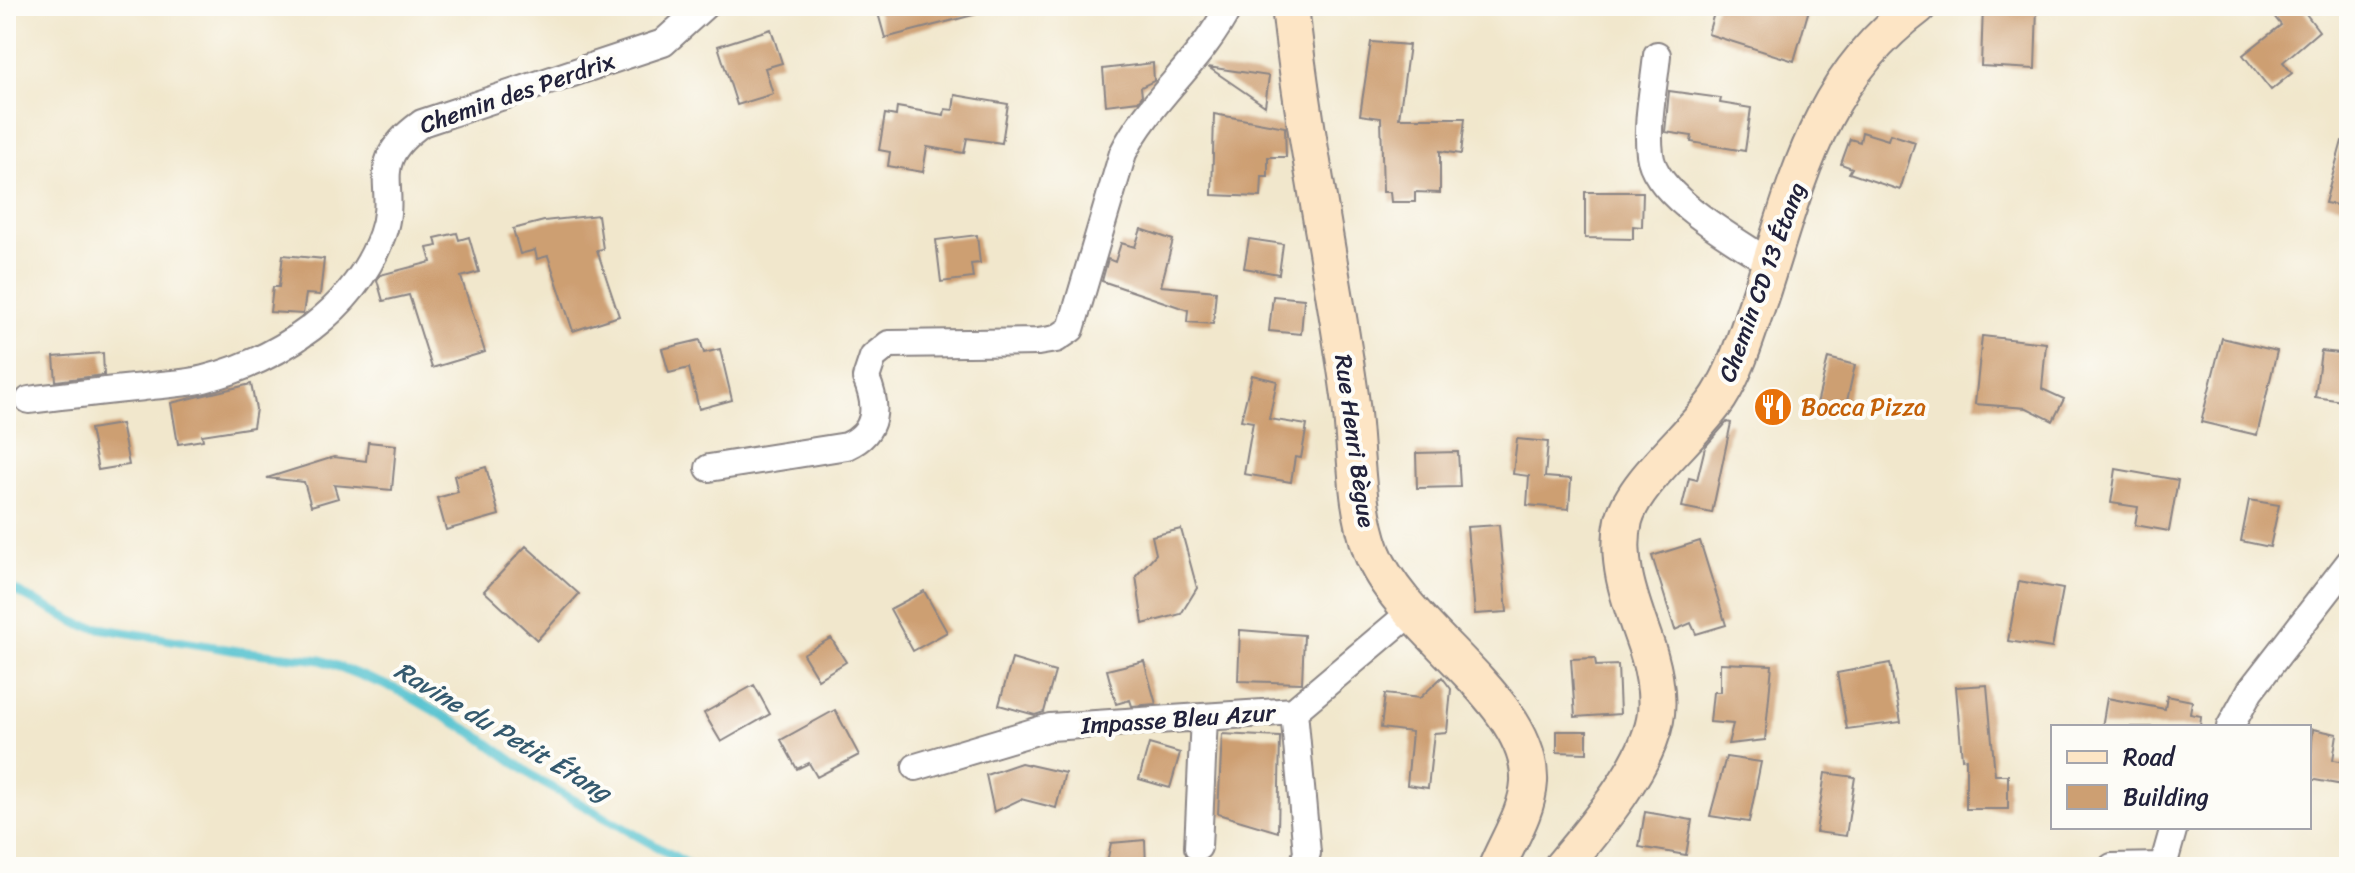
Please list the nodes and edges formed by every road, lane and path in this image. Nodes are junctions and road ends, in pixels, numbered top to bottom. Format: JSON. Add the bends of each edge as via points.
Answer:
{"nodes":[{"id":1,"x":704,"y":6,"type":"edge"},
{"id":2,"x":1229,"y":6,"type":"edge"},
{"id":3,"x":1290,"y":6,"type":"edge"},
{"id":4,"x":1918,"y":6,"type":"edge"},
{"id":5,"x":1657,"y":55,"type":"dead end"},
{"id":6,"x":1770,"y":263,"type":"junction"},
{"id":7,"x":29,"y":400,"type":"dead end"},
{"id":8,"x":709,"y":468,"type":"dead end"},
{"id":9,"x":2349,"y":563,"type":"edge"},
{"id":10,"x":1410,"y":613,"type":"junction"},
{"id":11,"x":1294,"y":711,"type":"junction"},
{"id":12,"x":1204,"y":717,"type":"junction"},
{"id":13,"x":2231,"y":725,"type":"edge"},
{"id":14,"x":916,"y":767,"type":"dead end"},
{"id":15,"x":2173,"y":829,"type":"edge"},
{"id":16,"x":1198,"y":847,"type":"dead end"},
{"id":17,"x":1570,"y":865,"type":"edge"},
{"id":18,"x":2163,"y":866,"type":"edge"},
{"id":19,"x":1302,"y":867,"type":"edge"},
{"id":20,"x":1497,"y":867,"type":"edge"},
{"id":21,"x":2112,"y":867,"type":"edge"},
{"id":22,"x":2171,"y":867,"type":"edge"}],
"edges":[{"from":1,"to":7,"type":"street","name":"Chemin des Perdrix","via":[[663,43],[422,123],[400,139],[384,171],[383,232],[370,262],[349,296],[314,327],[242,367],[202,380]]},
{"from":2,"to":8,"type":"street","via":[[1170,90],[1136,126],[1123,153],[1071,329],[1038,342],[889,344],[873,357],[866,378],[875,398],[874,421],[862,439],[847,446]]},
{"from":3,"to":10,"type":"main road","name":"Rue Henri Bègue","via":[[1350,398],[1359,491],[1371,549]]},
{"from":4,"to":6,"type":"main road","name":"Chemin CD 13 Étang","via":[[1863,56],[1823,113]]},
{"from":5,"to":6,"type":"street","via":[[1650,156],[1658,177],[1692,210]]},
{"from":6,"to":17,"type":"main road","name":"Chemin CD 13 Étang","via":[[1720,396],[1632,498],[1624,520],[1624,582],[1649,653],[1656,719],[1647,746]]},
{"from":9,"to":13,"type":"street","via":[[2250,691]]},
{"from":10,"to":11,"type":"street","name":"Impasse Bleu Azur"},
{"from":10,"to":20,"type":"main road","name":"Rue Henri Bègue","via":[[1511,722],[1528,759],[1522,814]]},
{"from":11,"to":12,"type":"street","name":"Impasse Bleu Azur"},
{"from":11,"to":19,"type":"street","via":[[1307,853]]},
{"from":12,"to":14,"type":"street","name":"Impasse Bleu Azur","via":[[1050,727]]},
{"from":12,"to":16,"type":"street"},
{"from":15,"to":18,"type":"street"},
{"from":18,"to":21,"type":"street"},
{"from":18,"to":22,"type":"street"}]}
